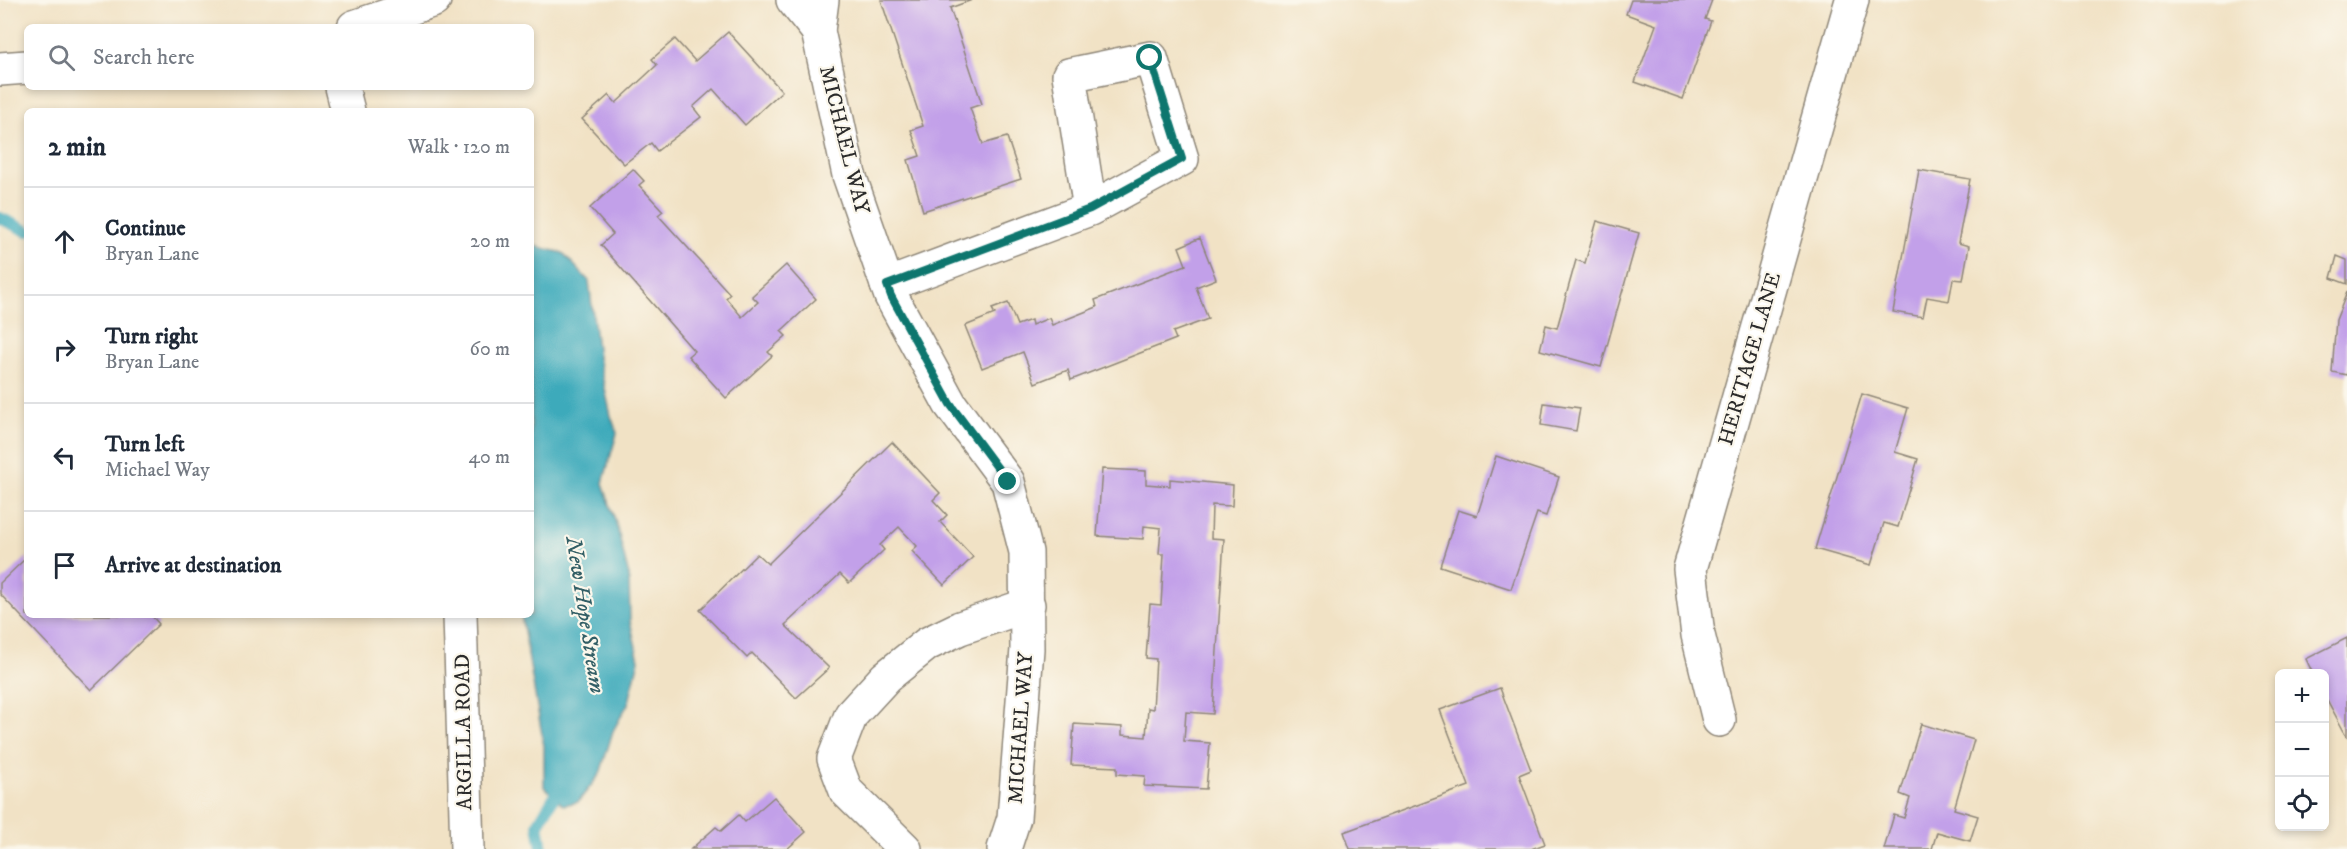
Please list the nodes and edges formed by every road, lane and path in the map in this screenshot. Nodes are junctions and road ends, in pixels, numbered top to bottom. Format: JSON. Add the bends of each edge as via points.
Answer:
{"nodes":[{"id":1,"x":434,"y":0,"type":"edge"},
{"id":2,"x":793,"y":0,"type":"edge"},
{"id":3,"x":1852,"y":0,"type":"edge"},
{"id":4,"x":820,"y":15,"type":"edge"},
{"id":5,"x":363,"y":24,"type":"edge"},
{"id":6,"x":24,"y":67,"type":"edge"},
{"id":7,"x":0,"y":69,"type":"edge"},
{"id":8,"x":343,"y":90,"type":"edge"},
{"id":9,"x":347,"y":108,"type":"edge"},
{"id":10,"x":1090,"y":209,"type":"junction"},
{"id":11,"x":887,"y":285,"type":"junction"},
{"id":12,"x":1028,"y":604,"type":"junction"},
{"id":13,"x":459,"y":618,"type":"edge"},
{"id":14,"x":1719,"y":720,"type":"dead end"},
{"id":15,"x":466,"y":849,"type":"edge"},
{"id":16,"x":905,"y":849,"type":"edge"},
{"id":17,"x":1004,"y":849,"type":"edge"}],
"edges":[{"from":1,"to":5,"type":"street"},
{"from":2,"to":4,"type":"street","name":"MICHAEL WAY"},
{"from":3,"to":14,"type":"street","name":"HERITAGE LANE","via":[[1690,568],[1698,635]]},
{"from":4,"to":11,"type":"street","name":"MICHAEL WAY","via":[[849,175]]},
{"from":6,"to":7,"type":"street"},
{"from":8,"to":9,"type":"street"},
{"from":10,"to":10,"type":"street","via":[[1182,159],[1150,58],[1069,75]]},
{"from":10,"to":11,"type":"street"},
{"from":11,"to":12,"type":"street","name":"MICHAEL WAY","via":[[950,404],[1008,482],[1026,552]]},
{"from":12,"to":16,"type":"street","via":[[927,644],[886,677],[852,715],[834,759],[846,792]]},
{"from":12,"to":17,"type":"street","name":"MICHAEL WAY","via":[[1014,818]]},
{"from":13,"to":15,"type":"street","name":"ARGILLA ROAD"}]}
